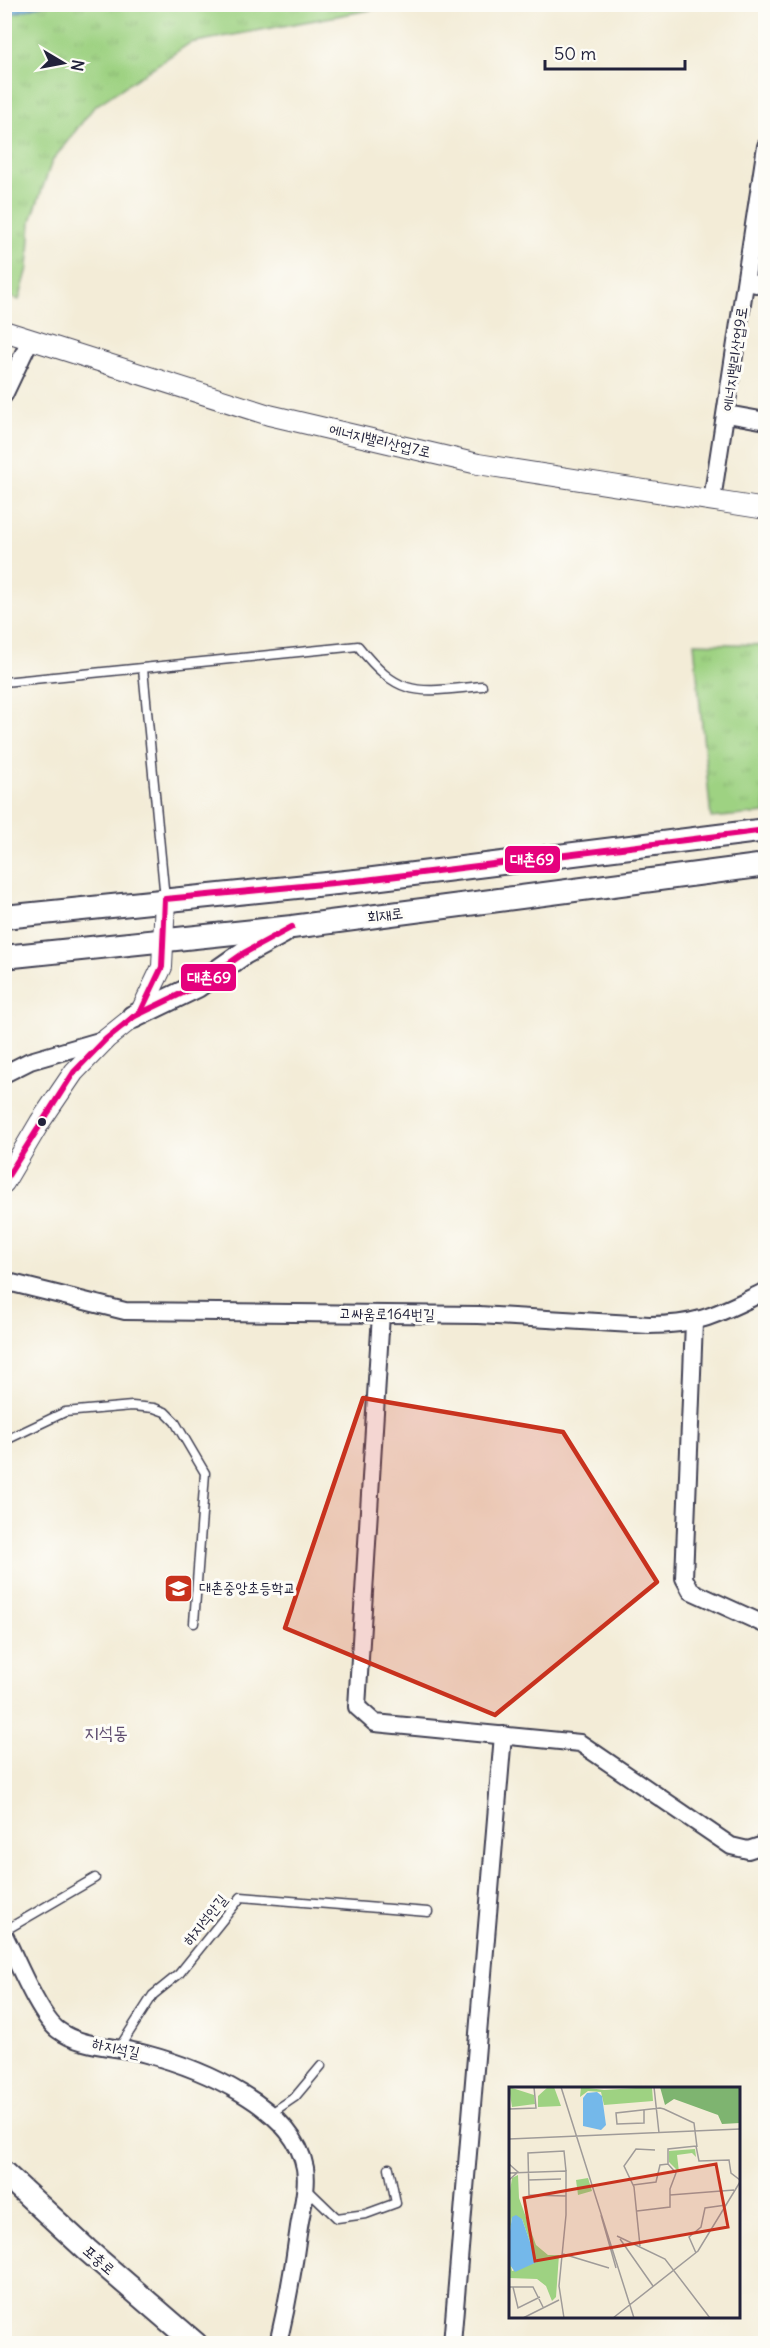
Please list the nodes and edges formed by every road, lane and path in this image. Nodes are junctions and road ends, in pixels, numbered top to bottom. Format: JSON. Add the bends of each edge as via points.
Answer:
{"nodes":[{"id":1,"x":765,"y":146,"type":"edge"},
{"id":2,"x":764,"y":174,"type":"edge"},
{"id":3,"x":746,"y":282,"type":"junction"},
{"id":4,"x":765,"y":286,"type":"edge"},
{"id":5,"x":4,"y":331,"type":"edge"},
{"id":6,"x":30,"y":340,"type":"junction"},
{"id":7,"x":4,"y":395,"type":"edge"},
{"id":8,"x":727,"y":414,"type":"junction"},
{"id":9,"x":765,"y":421,"type":"edge"},
{"id":10,"x":712,"y":500,"type":"junction"},
{"id":11,"x":765,"y":509,"type":"edge"},
{"id":12,"x":143,"y":669,"type":"junction"},
{"id":13,"x":4,"y":682,"type":"edge"},
{"id":14,"x":482,"y":686,"type":"dead end"},
{"id":15,"x":765,"y":830,"type":"edge"},
{"id":16,"x":765,"y":865,"type":"edge"},
{"id":17,"x":165,"y":899,"type":"junction"},
{"id":18,"x":4,"y":917,"type":"edge"},
{"id":19,"x":292,"y":927,"type":"junction"},
{"id":20,"x":164,"y":940,"type":"junction"},
{"id":21,"x":4,"y":957,"type":"edge"},
{"id":22,"x":134,"y":1017,"type":"junction"},
{"id":23,"x":106,"y":1039,"type":"junction"},
{"id":24,"x":4,"y":1074,"type":"edge"},
{"id":25,"x":4,"y":1182,"type":"edge"},
{"id":26,"x":4,"y":1281,"type":"edge"},
{"id":27,"x":765,"y":1291,"type":"edge"},
{"id":28,"x":381,"y":1314,"type":"junction"},
{"id":29,"x":694,"y":1322,"type":"junction"},
{"id":30,"x":4,"y":1441,"type":"edge"},
{"id":31,"x":194,"y":1623,"type":"dead end"},
{"id":32,"x":765,"y":1625,"type":"edge"},
{"id":33,"x":503,"y":1734,"type":"junction"},
{"id":34,"x":765,"y":1844,"type":"edge"},
{"id":35,"x":95,"y":1878,"type":"dead end"},
{"id":36,"x":428,"y":1912,"type":"dead end"},
{"id":37,"x":4,"y":1933,"type":"edge"},
{"id":38,"x":119,"y":2048,"type":"junction"},
{"id":39,"x":321,"y":2066,"type":"dead end"},
{"id":40,"x":270,"y":2114,"type":"junction"},
{"id":41,"x":389,"y":2168,"type":"dead end"},
{"id":42,"x":4,"y":2174,"type":"edge"},
{"id":43,"x":305,"y":2188,"type":"junction"},
{"id":44,"x":196,"y":2343,"type":"edge"},
{"id":45,"x":278,"y":2343,"type":"edge"},
{"id":46,"x":452,"y":2343,"type":"edge"}],
"edges":[{"from":1,"to":2,"type":"street","name":"에너지밸리산업9로"},
{"from":2,"to":3,"type":"street","name":"에너지밸리산업9로"},
{"from":3,"to":4,"type":"street"},
{"from":3,"to":8,"type":"street","name":"에너지밸리산업9로"},
{"from":5,"to":6,"type":"street","name":"에너지밸리산업7로"},
{"from":6,"to":7,"type":"street"},
{"from":6,"to":10,"type":"street","name":"에너지밸리산업7로","via":[[268,415],[478,464]]},
{"from":8,"to":9,"type":"street"},
{"from":8,"to":10,"type":"street","name":"에너지밸리산업9로"},
{"from":10,"to":11,"type":"street","name":"에너지밸리산업7로"},
{"from":12,"to":13,"type":"lane"},
{"from":12,"to":14,"type":"lane","via":[[358,646],[391,682],[412,690]]},
{"from":12,"to":17,"type":"lane"},
{"from":15,"to":17,"type":"main road","via":[[365,880]]},
{"from":16,"to":19,"type":"main road","name":"회재로"},
{"from":17,"to":18,"type":"main road"},
{"from":17,"to":20,"type":"street"},
{"from":19,"to":20,"type":"main road","name":"회재로"},
{"from":19,"to":22,"type":"main road","via":[[244,953],[197,986]]},
{"from":20,"to":21,"type":"main road","name":"회재로"},
{"from":20,"to":22,"type":"street","via":[[162,966],[141,1011]]},
{"from":22,"to":23,"type":"street"},
{"from":23,"to":24,"type":"street","via":[[30,1061]]},
{"from":23,"to":25,"type":"street","via":[[74,1072]]},
{"from":26,"to":28,"type":"street","name":"고싸움로164번길","via":[[125,1311]]},
{"from":27,"to":29,"type":"street","name":"고싸움로164번길"},
{"from":28,"to":29,"type":"street","name":"고싸움로164번길","via":[[479,1315],[649,1325]]},
{"from":28,"to":33,"type":"street","via":[[357,1707],[375,1723]]},
{"from":29,"to":32,"type":"street","via":[[684,1578],[690,1591]]},
{"from":30,"to":31,"type":"lane","via":[[65,1412],[132,1406],[165,1412],[175,1422],[204,1473]]},
{"from":33,"to":34,"type":"street","via":[[580,1743],[731,1846],[748,1850]]},
{"from":33,"to":46,"type":"street"},
{"from":35,"to":37,"type":"lane"},
{"from":36,"to":38,"type":"lane","name":"하지석안길","via":[[241,1897],[179,1974],[153,1995]]},
{"from":37,"to":38,"type":"street","name":"하지석길","via":[[41,2008],[57,2030],[84,2041]]},
{"from":38,"to":40,"type":"street","name":"하지석길","via":[[199,2072],[239,2092]]},
{"from":39,"to":40,"type":"lane","via":[[295,2097]]},
{"from":40,"to":43,"type":"street","name":"하지석길","via":[[299,2152],[305,2168]]},
{"from":41,"to":43,"type":"lane","via":[[396,2203],[366,2214],[337,2217]]},
{"from":42,"to":44,"type":"main road","name":"포충로"},
{"from":43,"to":45,"type":"street","name":"하지석길"}]}
